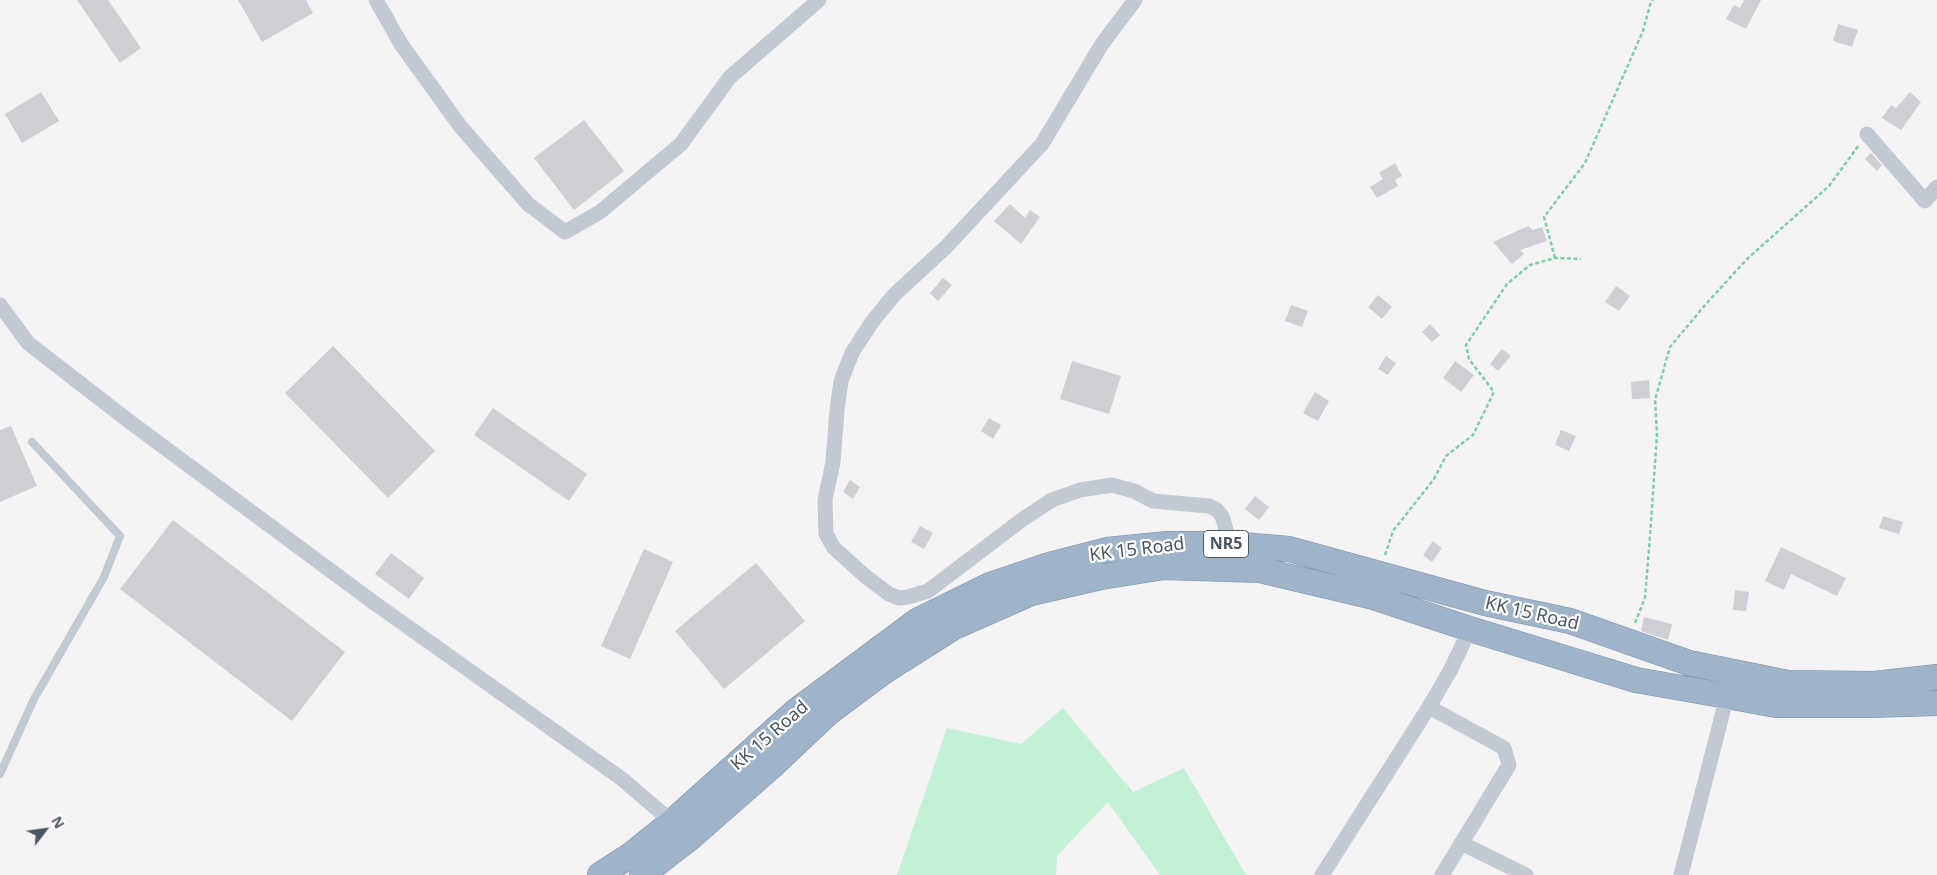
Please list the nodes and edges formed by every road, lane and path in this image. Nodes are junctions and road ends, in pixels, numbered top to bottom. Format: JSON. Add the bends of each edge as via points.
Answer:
{"nodes":[{"id":1,"x":376,"y":0,"type":"edge"},
{"id":2,"x":819,"y":0,"type":"edge"},
{"id":3,"x":1135,"y":0,"type":"edge"},
{"id":4,"x":1653,"y":0,"type":"edge"},
{"id":5,"x":1867,"y":134,"type":"joint"},
{"id":6,"x":1937,"y":187,"type":"edge"},
{"id":7,"x":1555,"y":258,"type":"junction"},
{"id":8,"x":1581,"y":259,"type":"dead end"},
{"id":9,"x":0,"y":305,"type":"edge"},
{"id":10,"x":32,"y":442,"type":"dead end"},
{"id":11,"x":1230,"y":544,"type":"junction"},
{"id":12,"x":1379,"y":573,"type":"junction"},
{"id":13,"x":1470,"y":629,"type":"junction"},
{"id":14,"x":1628,"y":642,"type":"junction"},
{"id":15,"x":1937,"y":677,"type":"edge"},
{"id":16,"x":1727,"y":696,"type":"junction"},
{"id":17,"x":1937,"y":703,"type":"edge"},
{"id":18,"x":1430,"y":707,"type":"junction"},
{"id":19,"x":0,"y":774,"type":"edge"},
{"id":20,"x":681,"y":830,"type":"junction"},
{"id":21,"x":1461,"y":843,"type":"junction"},
{"id":22,"x":600,"y":875,"type":"edge"},
{"id":23,"x":642,"y":875,"type":"edge"},
{"id":24,"x":1322,"y":875,"type":"edge"},
{"id":25,"x":1442,"y":875,"type":"edge"},
{"id":26,"x":1526,"y":875,"type":"edge"},
{"id":27,"x":1681,"y":875,"type":"edge"}],
"edges":[{"from":1,"to":2,"type":"street","via":[[401,44],[460,126],[528,204],[565,232],[600,212],[681,144],[730,77]]},
{"from":3,"to":11,"type":"street","via":[[1102,44],[1042,144],[946,247],[894,295],[852,353],[841,381],[833,462],[825,500],[826,534],[834,548],[865,576],[899,598],[928,591],[1045,504],[1080,490],[1112,485],[1153,501],[1209,506],[1222,516]]},
{"from":4,"to":7,"type":"path","via":[[1643,31],[1585,163],[1544,217]]},
{"from":5,"to":6,"type":"street","via":[[1925,201]]},
{"from":5,"to":14,"type":"path","via":[[1829,186],[1747,259],[1670,347],[1655,400],[1657,434],[1645,598]]},
{"from":7,"to":8,"type":"path"},
{"from":7,"to":12,"type":"path","via":[[1530,265],[1507,284],[1466,345],[1469,359],[1494,392],[1473,435],[1446,456],[1434,479],[1393,531]]},
{"from":9,"to":20,"type":"street","via":[[28,343],[130,422],[373,602],[622,779]]},
{"from":10,"to":19,"type":"lane","via":[[120,536],[104,577],[34,699]]},
{"from":11,"to":12,"type":"highway","name":"KK 15 Road","number":"NR5","via":[[1289,549]]},
{"from":11,"to":20,"type":"highway","name":"KK 15 Road","number":"NR5","via":[[1167,544],[1099,552],[990,585],[917,621],[796,712]]},
{"from":12,"to":14,"type":"highway","name":"KK 15 Road","number":"NR5","via":[[1485,604],[1570,621]]},
{"from":13,"to":16,"type":"highway","name":"KK 15 Road","number":"NR5","via":[[1636,680]]},
{"from":13,"to":18,"type":"street"},
{"from":13,"to":20,"type":"highway","name":"KK 15 Road","number":"NR5","via":[[1370,596],[1260,570],[1164,567],[1032,593],[954,627],[883,672],[828,713],[772,766]]},
{"from":14,"to":15,"type":"highway","name":"KK 15 Road","number":"NR5","via":[[1689,663],[1788,683],[1874,684]]},
{"from":16,"to":17,"type":"highway","name":"KK 15 Road","number":"NR5","via":[[1776,705]]},
{"from":16,"to":27,"type":"street"},
{"from":18,"to":21,"type":"street","via":[[1504,748],[1509,765]]},
{"from":18,"to":24,"type":"street"},
{"from":20,"to":22,"type":"highway","name":"KK 15 Road","number":"NR5"},
{"from":20,"to":23,"type":"highway","name":"KK 15 Road","number":"NR5"},
{"from":21,"to":25,"type":"street"},
{"from":21,"to":26,"type":"street"}]}
